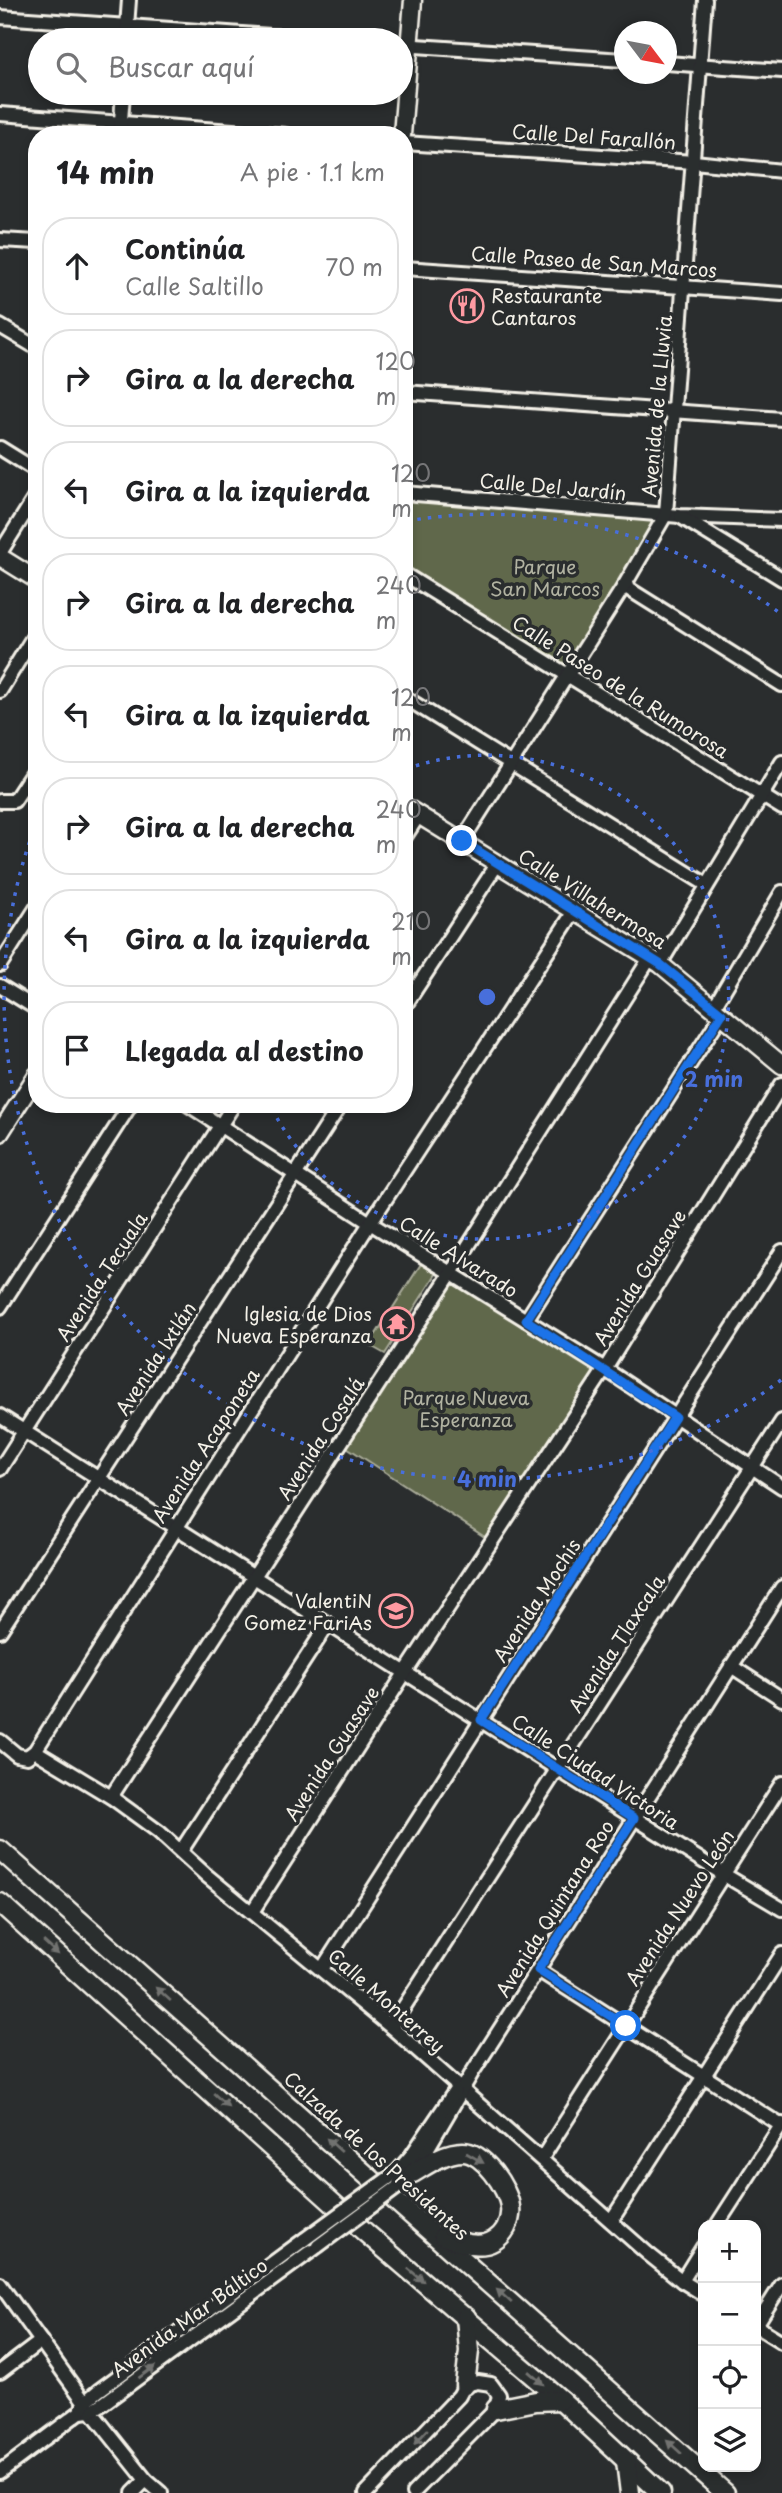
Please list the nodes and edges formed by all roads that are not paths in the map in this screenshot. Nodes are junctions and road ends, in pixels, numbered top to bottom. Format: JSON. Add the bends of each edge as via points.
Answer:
{"nodes":[{"id":1,"x":129,"y":0,"type":"edge"},
{"id":2,"x":413,"y":0,"type":"edge"},
{"id":3,"x":705,"y":0,"type":"edge"},
{"id":4,"x":0,"y":17,"type":"edge"},
{"id":5,"x":127,"y":26,"type":"junction"},
{"id":6,"x":156,"y":28,"type":"edge"},
{"id":7,"x":408,"y":28,"type":"edge"},
{"id":8,"x":413,"y":47,"type":"edge"},
{"id":9,"x":614,"y":59,"type":"edge"},
{"id":10,"x":677,"y":64,"type":"edge"},
{"id":11,"x":701,"y":65,"type":"junction"},
{"id":12,"x":782,"y":71,"type":"edge"},
{"id":13,"x":122,"y":105,"type":"edge"},
{"id":14,"x":403,"y":105,"type":"edge"},
{"id":15,"x":0,"y":114,"type":"edge"},
{"id":16,"x":96,"y":126,"type":"edge"},
{"id":17,"x":120,"y":126,"type":"edge"},
{"id":18,"x":402,"y":126,"type":"edge"},
{"id":19,"x":413,"y":144,"type":"edge"},
{"id":20,"x":694,"y":162,"type":"junction"},
{"id":21,"x":782,"y":171,"type":"edge"},
{"id":22,"x":0,"y":240,"type":"edge"},
{"id":23,"x":28,"y":242,"type":"edge"},
{"id":24,"x":413,"y":269,"type":"edge"},
{"id":25,"x":684,"y":286,"type":"junction"},
{"id":26,"x":782,"y":294,"type":"edge"},
{"id":27,"x":0,"y":326,"type":"edge"},
{"id":28,"x":28,"y":343,"type":"edge"},
{"id":29,"x":413,"y":394,"type":"edge"},
{"id":30,"x":675,"y":412,"type":"junction"},
{"id":31,"x":782,"y":419,"type":"edge"},
{"id":32,"x":0,"y":448,"type":"edge"},
{"id":33,"x":28,"y":465,"type":"edge"},
{"id":34,"x":413,"y":494,"type":"edge"},
{"id":35,"x":28,"y":509,"type":"edge"},
{"id":36,"x":666,"y":514,"type":"junction"},
{"id":37,"x":680,"y":516,"type":"junction"},
{"id":38,"x":782,"y":520,"type":"edge"},
{"id":39,"x":0,"y":555,"type":"edge"},
{"id":40,"x":28,"y":574,"type":"edge"},
{"id":41,"x":413,"y":579,"type":"edge"},
{"id":42,"x":782,"y":579,"type":"edge"},
{"id":43,"x":624,"y":586,"type":"junction"},
{"id":44,"x":28,"y":646,"type":"edge"},
{"id":45,"x":568,"y":674,"type":"junction"},
{"id":46,"x":782,"y":684,"type":"edge"},
{"id":47,"x":0,"y":691,"type":"edge"},
{"id":48,"x":413,"y":704,"type":"edge"},
{"id":49,"x":782,"y":762,"type":"edge"},
{"id":50,"x":511,"y":765,"type":"junction"},
{"id":51,"x":28,"y":781,"type":"edge"},
{"id":52,"x":761,"y":796,"type":"junction"},
{"id":53,"x":0,"y":801,"type":"edge"},
{"id":54,"x":782,"y":808,"type":"edge"},
{"id":55,"x":413,"y":811,"type":"edge"},
{"id":56,"x":419,"y":815,"type":"junction"},
{"id":57,"x":413,"y":824,"type":"edge"},
{"id":58,"x":462,"y":841,"type":"junction"},
{"id":59,"x":498,"y":863,"type":"junction"},
{"id":60,"x":707,"y":885,"type":"junction"},
{"id":61,"x":782,"y":892,"type":"edge"},
{"id":62,"x":575,"y":910,"type":"junction"},
{"id":63,"x":28,"y":921,"type":"edge"},
{"id":64,"x":655,"y":961,"type":"junction"},
{"id":65,"x":0,"y":965,"type":"edge"},
{"id":66,"x":0,"y":986,"type":"edge"},
{"id":67,"x":413,"y":993,"type":"edge"},
{"id":68,"x":28,"y":1003,"type":"edge"},
{"id":69,"x":718,"y":1011,"type":"junction"},
{"id":70,"x":782,"y":1065,"type":"edge"},
{"id":71,"x":782,"y":1084,"type":"edge"},
{"id":72,"x":28,"y":1089,"type":"edge"},
{"id":73,"x":125,"y":1113,"type":"edge"},
{"id":74,"x":200,"y":1113,"type":"edge"},
{"id":75,"x":228,"y":1113,"type":"edge"},
{"id":76,"x":335,"y":1113,"type":"edge"},
{"id":77,"x":220,"y":1126,"type":"junction"},
{"id":78,"x":0,"y":1133,"type":"edge"},
{"id":79,"x":295,"y":1175,"type":"junction"},
{"id":80,"x":370,"y":1223,"type":"junction"},
{"id":81,"x":782,"y":1251,"type":"edge"},
{"id":82,"x":451,"y":1273,"type":"junction"},
{"id":83,"x":0,"y":1307,"type":"edge"},
{"id":84,"x":526,"y":1320,"type":"junction"},
{"id":85,"x":605,"y":1369,"type":"junction"},
{"id":86,"x":0,"y":1416,"type":"edge"},
{"id":87,"x":675,"y":1417,"type":"junction"},
{"id":88,"x":782,"y":1421,"type":"edge"},
{"id":89,"x":24,"y":1432,"type":"junction"},
{"id":90,"x":752,"y":1467,"type":"junction"},
{"id":91,"x":0,"y":1469,"type":"edge"},
{"id":92,"x":100,"y":1480,"type":"junction"},
{"id":93,"x":782,"y":1487,"type":"edge"},
{"id":94,"x":176,"y":1527,"type":"junction"},
{"id":95,"x":253,"y":1576,"type":"junction"},
{"id":96,"x":782,"y":1587,"type":"edge"},
{"id":97,"x":328,"y":1624,"type":"junction"},
{"id":98,"x":0,"y":1631,"type":"edge"},
{"id":99,"x":731,"y":1666,"type":"junction"},
{"id":100,"x":405,"y":1673,"type":"junction"},
{"id":101,"x":782,"y":1699,"type":"edge"},
{"id":102,"x":481,"y":1720,"type":"junction"},
{"id":103,"x":0,"y":1741,"type":"edge"},
{"id":104,"x":32,"y":1754,"type":"junction"},
{"id":105,"x":558,"y":1769,"type":"junction"},
{"id":106,"x":782,"y":1783,"type":"edge"},
{"id":107,"x":111,"y":1797,"type":"junction"},
{"id":108,"x":634,"y":1818,"type":"junction"},
{"id":109,"x":0,"y":1850,"type":"edge"},
{"id":110,"x":181,"y":1851,"type":"junction"},
{"id":111,"x":723,"y":1874,"type":"junction"},
{"id":112,"x":0,"y":1903,"type":"edge"},
{"id":113,"x":782,"y":1909,"type":"edge"},
{"id":114,"x":252,"y":1912,"type":"junction"},
{"id":115,"x":782,"y":1954,"type":"edge"},
{"id":116,"x":322,"y":1969,"type":"junction"},
{"id":117,"x":538,"y":1970,"type":"junction"},
{"id":118,"x":626,"y":2026,"type":"junction"},
{"id":119,"x":391,"y":2027,"type":"junction"},
{"id":120,"x":704,"y":2076,"type":"junction"},
{"id":121,"x":461,"y":2089,"type":"junction"},
{"id":122,"x":782,"y":2125,"type":"edge"},
{"id":123,"x":542,"y":2158,"type":"junction"},
{"id":124,"x":406,"y":2175,"type":"junction"},
{"id":125,"x":720,"y":2220,"type":"edge"},
{"id":126,"x":611,"y":2221,"type":"junction"},
{"id":127,"x":430,"y":2231,"type":"junction"},
{"id":128,"x":698,"y":2255,"type":"edge"},
{"id":129,"x":682,"y":2281,"type":"junction"},
{"id":130,"x":0,"y":2284,"type":"edge"},
{"id":131,"x":782,"y":2284,"type":"edge"},
{"id":132,"x":698,"y":2291,"type":"edge"},
{"id":133,"x":466,"y":2317,"type":"junction"},
{"id":134,"x":761,"y":2318,"type":"edge"},
{"id":135,"x":761,"y":2329,"type":"edge"},
{"id":136,"x":41,"y":2341,"type":"junction"},
{"id":137,"x":782,"y":2343,"type":"edge"},
{"id":138,"x":0,"y":2372,"type":"edge"},
{"id":139,"x":465,"y":2385,"type":"junction"},
{"id":140,"x":561,"y":2400,"type":"junction"},
{"id":141,"x":85,"y":2408,"type":"junction"},
{"id":142,"x":496,"y":2409,"type":"junction"},
{"id":143,"x":626,"y":2461,"type":"junction"},
{"id":144,"x":0,"y":2472,"type":"edge"},
{"id":145,"x":146,"y":2480,"type":"junction"},
{"id":146,"x":133,"y":2493,"type":"edge"},
{"id":147,"x":161,"y":2493,"type":"edge"},
{"id":148,"x":366,"y":2493,"type":"edge"},
{"id":149,"x":413,"y":2493,"type":"edge"},
{"id":150,"x":630,"y":2493,"type":"edge"},
{"id":151,"x":661,"y":2493,"type":"edge"},
{"id":152,"x":724,"y":2493,"type":"edge"}],
"edges":[{"from":1,"to":5,"type":"street"},
{"from":2,"to":7,"type":"main road"},
{"from":3,"to":11,"type":"street","name":"Avenida de la Lluvia"},
{"from":4,"to":5,"type":"street"},
{"from":5,"to":6,"type":"street"},
{"from":8,"to":9,"type":"street"},
{"from":10,"to":11,"type":"street"},
{"from":11,"to":12,"type":"street"},
{"from":11,"to":20,"type":"street","name":"Avenida de la Lluvia"},
{"from":13,"to":17,"type":"street"},
{"from":14,"to":18,"type":"main road"},
{"from":15,"to":16,"type":"street"},
{"from":19,"to":20,"type":"street","name":"Calle Del Farallón"},
{"from":20,"to":21,"type":"street","name":"Calle Del Farallón"},
{"from":20,"to":25,"type":"street","name":"Avenida de la Lluvia"},
{"from":22,"to":23,"type":"street"},
{"from":24,"to":25,"type":"street","name":"Calle Paseo de San Marcos"},
{"from":25,"to":26,"type":"street","name":"Calle Paseo de San Marcos"},
{"from":25,"to":30,"type":"street","name":"Avenida de la Lluvia"},
{"from":27,"to":28,"type":"street"},
{"from":29,"to":30,"type":"street"},
{"from":30,"to":31,"type":"street"},
{"from":30,"to":36,"type":"street","name":"Avenida de la Lluvia"},
{"from":32,"to":33,"type":"street"},
{"from":34,"to":36,"type":"street","name":"Calle Del Jardín"},
{"from":35,"to":39,"type":"street"},
{"from":36,"to":37,"type":"street","name":"Calle Del Jardín"},
{"from":36,"to":43,"type":"street","name":"Avenida de la Lluvia"},
{"from":37,"to":38,"type":"street","name":"Calle Del Jardín"},
{"from":37,"to":42,"type":"street"},
{"from":39,"to":40,"type":"main road"},
{"from":41,"to":45,"type":"street","name":"Calle Paseo de la Rumorosa"},
{"from":43,"to":45,"type":"street","name":"Avenida de la Lluvia"},
{"from":43,"to":46,"type":"street"},
{"from":44,"to":47,"type":"street"},
{"from":45,"to":50,"type":"street","name":"Avenida de la Lluvia"},
{"from":45,"to":52,"type":"street","name":"Calle Paseo de la Rumorosa"},
{"from":48,"to":50,"type":"street"},
{"from":49,"to":52,"type":"street","name":"Avenida Cosalá"},
{"from":50,"to":58,"type":"street","name":"Avenida de la Lluvia"},
{"from":50,"to":60,"type":"street"},
{"from":51,"to":53,"type":"street","via":[[18,797]]},
{"from":52,"to":54,"type":"street","name":"Calle Paseo de la Rumorosa"},
{"from":52,"to":60,"type":"street","name":"Avenida Cosalá"},
{"from":55,"to":56,"type":"main road","name":"Calle Villahermosa"},
{"from":56,"to":57,"type":"street"},
{"from":56,"to":58,"type":"main road","name":"Calle Villahermosa"},
{"from":58,"to":59,"type":"main road","name":"Calle Villahermosa"},
{"from":59,"to":62,"type":"main road","name":"Calle Villahermosa"},
{"from":59,"to":67,"type":"street"},
{"from":60,"to":64,"type":"street","name":"Avenida Cosalá"},
{"from":61,"to":69,"type":"street"},
{"from":62,"to":64,"type":"main road","name":"Calle Villahermosa"},
{"from":62,"to":80,"type":"street","name":"Avenida Acaponeta"},
{"from":63,"to":65,"type":"street"},
{"from":64,"to":69,"type":"main road","name":"Calle Villahermosa"},
{"from":64,"to":82,"type":"street","name":"Avenida Cosalá"},
{"from":66,"to":68,"type":"street"},
{"from":69,"to":70,"type":"main road","name":"Calle Villahermosa"},
{"from":69,"to":84,"type":"street"},
{"from":71,"to":85,"type":"street","name":"Avenida Guasave"},
{"from":72,"to":78,"type":"main road"},
{"from":73,"to":83,"type":"street"},
{"from":74,"to":77,"type":"street","name":"Calle Alvarado"},
{"from":75,"to":77,"type":"street","name":"Avenida Tecuala"},
{"from":76,"to":79,"type":"street","name":"Avenida Ixtlán"},
{"from":77,"to":79,"type":"street","name":"Calle Alvarado"},
{"from":77,"to":89,"type":"street","name":"Avenida Tecuala"},
{"from":79,"to":80,"type":"street","name":"Calle Alvarado"},
{"from":79,"to":92,"type":"street","name":"Avenida Ixtlán"},
{"from":80,"to":82,"type":"street","name":"Calle Alvarado"},
{"from":80,"to":94,"type":"street","name":"Avenida Acaponeta"},
{"from":81,"to":87,"type":"street","name":"Avenida Mochis"},
{"from":82,"to":84,"type":"street","name":"Calle Alvarado"},
{"from":82,"to":95,"type":"street","name":"Avenida Cosalá"},
{"from":84,"to":85,"type":"street","name":"Calle Alvarado"},
{"from":85,"to":87,"type":"street","name":"Calle Alvarado"},
{"from":85,"to":100,"type":"street","name":"Avenida Guasave"},
{"from":86,"to":89,"type":"street","name":"Calle Ciudad Victoria"},
{"from":87,"to":90,"type":"street","name":"Calle Alvarado"},
{"from":87,"to":102,"type":"street","name":"Avenida Mochis"},
{"from":88,"to":90,"type":"street","name":"Avenida Tlaxcala"},
{"from":89,"to":91,"type":"street","name":"Avenida Tecuala"},
{"from":89,"to":92,"type":"street","name":"Calle Ciudad Victoria"},
{"from":90,"to":93,"type":"street","name":"Calle Alvarado"},
{"from":90,"to":105,"type":"street","name":"Avenida Tlaxcala"},
{"from":92,"to":94,"type":"street","name":"Calle Ciudad Victoria"},
{"from":92,"to":98,"type":"street","name":"Avenida Ixtlán"},
{"from":94,"to":95,"type":"street","name":"Calle Ciudad Victoria"},
{"from":94,"to":104,"type":"street","name":"Avenida Acaponeta"},
{"from":95,"to":97,"type":"street","name":"Calle Ciudad Victoria"},
{"from":95,"to":107,"type":"street","name":"Avenida Cosalá"},
{"from":96,"to":99,"type":"street","name":"Avenida Quintana Roo"},
{"from":97,"to":100,"type":"street","name":"Calle Ciudad Victoria"},
{"from":97,"to":110,"type":"street"},
{"from":99,"to":101,"type":"street"},
{"from":99,"to":108,"type":"street","name":"Avenida Quintana Roo"},
{"from":100,"to":102,"type":"street","name":"Calle Ciudad Victoria"},
{"from":100,"to":114,"type":"street","name":"Avenida Guasave"},
{"from":102,"to":105,"type":"street","name":"Calle Ciudad Victoria"},
{"from":102,"to":116,"type":"street","name":"Avenida Mochis"},
{"from":103,"to":104,"type":"street","name":"Calle Monterrey","via":[[17,1755]]},
{"from":104,"to":107,"type":"street","name":"Calle Monterrey"},
{"from":105,"to":108,"type":"street","name":"Calle Ciudad Victoria"},
{"from":105,"to":119,"type":"street","name":"Avenida Tlaxcala"},
{"from":106,"to":111,"type":"street","name":"Avenida Nuevo León"},
{"from":107,"to":110,"type":"street","name":"Calle Monterrey"},
{"from":108,"to":111,"type":"street","name":"Calle Ciudad Victoria"},
{"from":108,"to":117,"type":"street","name":"Avenida Quintana Roo"},
{"from":127,"to":109,"type":"highway","name":"Calzada de los Presidentes","one_way":true},
{"from":110,"to":114,"type":"street","name":"Calle Monterrey"},
{"from":111,"to":113,"type":"street","name":"Calle Ciudad Victoria"},
{"from":111,"to":118,"type":"street","name":"Avenida Nuevo León"},
{"from":112,"to":133,"type":"highway","one_way":true,"via":[[366,2233]]},
{"from":114,"to":116,"type":"street","name":"Calle Monterrey"},
{"from":115,"to":120,"type":"street"},
{"from":116,"to":119,"type":"street","name":"Calle Monterrey"},
{"from":117,"to":118,"type":"street"},
{"from":117,"to":121,"type":"street","name":"Avenida Quintana Roo"},
{"from":118,"to":120,"type":"street"},
{"from":118,"to":123,"type":"street","name":"Avenida Nuevo León"},
{"from":119,"to":121,"type":"street","name":"Calle Monterrey"},
{"from":120,"to":122,"type":"street"},
{"from":120,"to":126,"type":"street"},
{"from":121,"to":123,"type":"street","name":"Calle Monterrey"},
{"from":121,"to":124,"type":"street","name":"Avenida Quintana Roo","via":[[411,2157]]},
{"from":122,"to":125,"type":"street"},
{"from":123,"to":126,"type":"street","name":"Calle Monterrey"},
{"from":124,"to":127,"type":"highway","one_way":true,"via":[[446,2155],[466,2152],[489,2167],[508,2199],[511,2208],[505,2230],[486,2244],[459,2243]]},
{"from":141,"to":124,"type":"street","name":"Avenida Mar Báltico","one_way":true,"bridge":true,"via":[[318,2246]]},
{"from":124,"to":141,"type":"street","name":"Avenida Mar Báltico","bridge":true,"via":[[305,2239]]},
{"from":126,"to":129,"type":"street","name":"Calle Monterrey"},
{"from":152,"to":127,"type":"highway","name":"Calzada de los Presidentes","one_way":true},
{"from":128,"to":129,"type":"street"},
{"from":129,"to":132,"type":"street","name":"Calle Monterrey"},
{"from":130,"to":136,"type":"street"},
{"from":131,"to":134,"type":"street"},
{"from":133,"to":139,"type":"highway"},
{"from":133,"to":140,"type":"highway","one_way":true},
{"from":135,"to":137,"type":"street"},
{"from":136,"to":138,"type":"street"},
{"from":136,"to":141,"type":"street"},
{"from":139,"to":142,"type":"street","via":[[491,2384],[499,2395]]},
{"from":139,"to":148,"type":"street","one_way":true},
{"from":140,"to":142,"type":"highway"},
{"from":140,"to":143,"type":"highway"},
{"from":141,"to":144,"type":"street","name":"Avenida Mar Báltico"},
{"from":141,"to":145,"type":"street"},
{"from":142,"to":149,"type":"street"},
{"from":143,"to":150,"type":"highway"},
{"from":143,"to":151,"type":"highway"},
{"from":145,"to":146,"type":"street"},
{"from":145,"to":147,"type":"street"}]}
